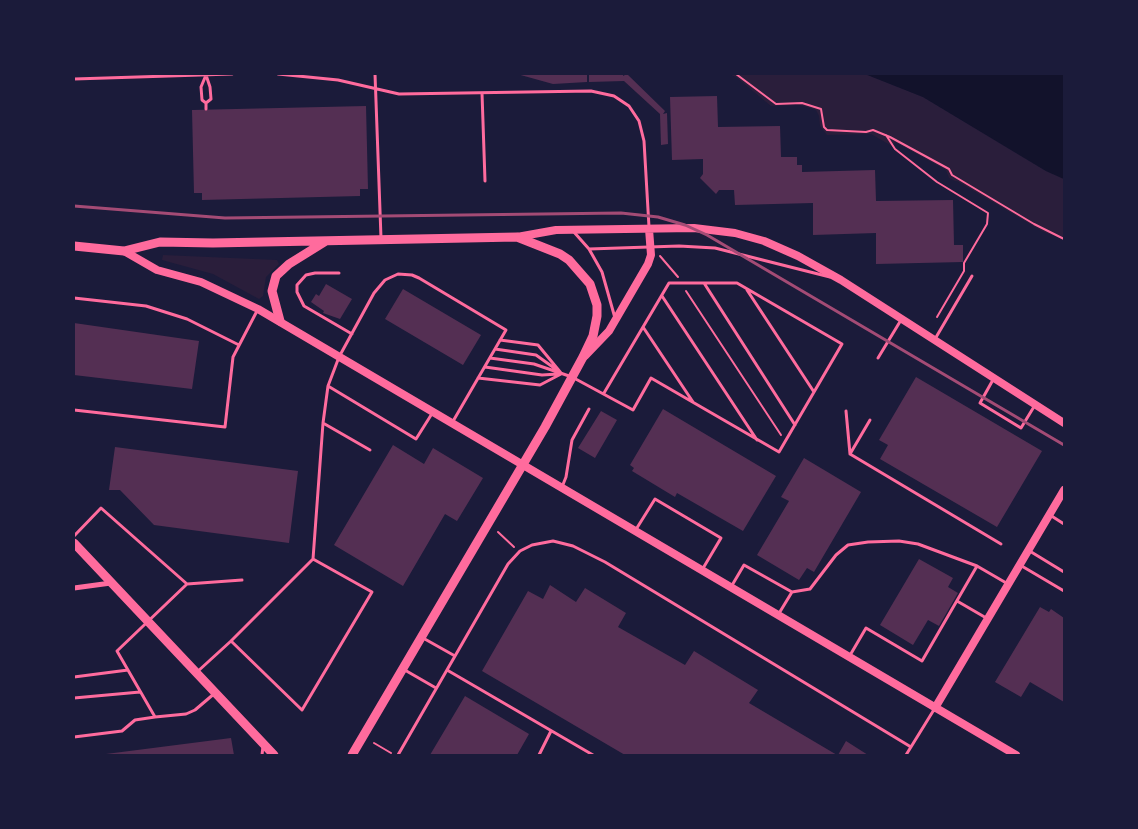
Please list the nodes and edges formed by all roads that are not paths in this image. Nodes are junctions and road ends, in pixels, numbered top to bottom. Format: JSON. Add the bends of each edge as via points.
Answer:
{"nodes":[{"id":1,"x":206,"y":74,"type":"edge"},
{"id":2,"x":232,"y":74,"type":"edge"},
{"id":3,"x":278,"y":74,"type":"edge"},
{"id":4,"x":375,"y":74,"type":"edge"},
{"id":5,"x":154,"y":75,"type":"edge"},
{"id":6,"x":74,"y":79,"type":"edge"},
{"id":7,"x":376,"y":87,"type":"junction"},
{"id":8,"x":482,"y":93,"type":"junction"},
{"id":9,"x":206,"y":103,"type":"junction"},
{"id":10,"x":206,"y":110,"type":"dead end"},
{"id":11,"x":485,"y":181,"type":"dead end"},
{"id":12,"x":649,"y":229,"type":"junction"},
{"id":13,"x":573,"y":230,"type":"junction"},
{"id":14,"x":517,"y":237,"type":"junction"},
{"id":15,"x":382,"y":240,"type":"junction"},
{"id":16,"x":326,"y":241,"type":"junction"},
{"id":17,"x":74,"y":246,"type":"edge"},
{"id":18,"x":650,"y":247,"type":"junction"},
{"id":19,"x":590,"y":249,"type":"junction"},
{"id":20,"x":124,"y":251,"type":"junction"},
{"id":21,"x":339,"y":273,"type":"dead end"},
{"id":22,"x":972,"y":276,"type":"dead end"},
{"id":23,"x":840,"y":280,"type":"junction"},
{"id":24,"x":704,"y":283,"type":"junction"},
{"id":25,"x":745,"y":288,"type":"junction"},
{"id":26,"x":662,"y":296,"type":"junction"},
{"id":27,"x":74,"y":298,"type":"edge"},
{"id":28,"x":258,"y":309,"type":"junction"},
{"id":29,"x":902,"y":319,"type":"junction"},
{"id":30,"x":615,"y":321,"type":"junction"},
{"id":31,"x":280,"y":322,"type":"junction"},
{"id":32,"x":643,"y":327,"type":"junction"},
{"id":33,"x":352,"y":334,"type":"junction"},
{"id":34,"x":500,"y":340,"type":"junction"},
{"id":35,"x":935,"y":340,"type":"junction"},
{"id":36,"x":239,"y":345,"type":"junction"},
{"id":37,"x":495,"y":349,"type":"junction"},
{"id":38,"x":339,"y":357,"type":"junction"},
{"id":39,"x":583,"y":357,"type":"junction"},
{"id":40,"x":490,"y":358,"type":"junction"},
{"id":41,"x":878,"y":358,"type":"dead end"},
{"id":42,"x":484,"y":367,"type":"junction"},
{"id":43,"x":561,"y":373,"type":"junction"},
{"id":44,"x":572,"y":377,"type":"junction"},
{"id":45,"x":478,"y":378,"type":"junction"},
{"id":46,"x":994,"y":378,"type":"junction"},
{"id":47,"x":328,"y":386,"type":"junction"},
{"id":48,"x":814,"y":392,"type":"junction"},
{"id":49,"x":604,"y":393,"type":"junction"},
{"id":50,"x":693,"y":403,"type":"junction"},
{"id":51,"x":1035,"y":404,"type":"junction"},
{"id":52,"x":74,"y":410,"type":"edge"},
{"id":53,"x":589,"y":410,"type":"dead end"},
{"id":54,"x":846,"y":411,"type":"dead end"},
{"id":55,"x":432,"y":412,"type":"junction"},
{"id":56,"x":870,"y":420,"type":"dead end"},
{"id":57,"x":323,"y":423,"type":"junction"},
{"id":58,"x":452,"y":423,"type":"junction"},
{"id":59,"x":1064,"y":423,"type":"edge"},
{"id":60,"x":795,"y":425,"type":"junction"},
{"id":61,"x":758,"y":440,"type":"junction"},
{"id":62,"x":370,"y":450,"type":"dead end"},
{"id":63,"x":850,"y":454,"type":"junction"},
{"id":64,"x":523,"y":465,"type":"junction"},
{"id":65,"x":561,"y":488,"type":"junction"},
{"id":66,"x":1064,"y":490,"type":"edge"},
{"id":67,"x":1050,"y":515,"type":"junction"},
{"id":68,"x":1064,"y":524,"type":"edge"},
{"id":69,"x":635,"y":531,"type":"junction"},
{"id":70,"x":74,"y":536,"type":"edge"},
{"id":71,"x":74,"y":543,"type":"edge"},
{"id":72,"x":1001,"y":544,"type":"dead end"},
{"id":73,"x":1028,"y":550,"type":"junction"},
{"id":74,"x":313,"y":559,"type":"junction"},
{"id":75,"x":1020,"y":565,"type":"junction"},
{"id":76,"x":977,"y":566,"type":"junction"},
{"id":77,"x":702,"y":571,"type":"junction"},
{"id":78,"x":1064,"y":572,"type":"edge"},
{"id":79,"x":242,"y":580,"type":"dead end"},
{"id":80,"x":111,"y":583,"type":"junction"},
{"id":81,"x":188,"y":584,"type":"junction"},
{"id":82,"x":1009,"y":584,"type":"junction"},
{"id":83,"x":74,"y":588,"type":"edge"},
{"id":84,"x":730,"y":588,"type":"junction"},
{"id":85,"x":1064,"y":591,"type":"edge"},
{"id":86,"x":792,"y":592,"type":"junction"},
{"id":87,"x":957,"y":601,"type":"junction"},
{"id":88,"x":778,"y":615,"type":"junction"},
{"id":89,"x":988,"y":619,"type":"junction"},
{"id":90,"x":149,"y":622,"type":"junction"},
{"id":91,"x":421,"y":637,"type":"junction"},
{"id":92,"x":231,"y":641,"type":"junction"},
{"id":93,"x":454,"y":656,"type":"junction"},
{"id":94,"x":849,"y":657,"type":"junction"},
{"id":95,"x":403,"y":668,"type":"junction"},
{"id":96,"x":128,"y":670,"type":"junction"},
{"id":97,"x":446,"y":670,"type":"junction"},
{"id":98,"x":197,"y":672,"type":"junction"},
{"id":99,"x":74,"y":677,"type":"edge"},
{"id":100,"x":436,"y":688,"type":"junction"},
{"id":101,"x":140,"y":692,"type":"junction"},
{"id":102,"x":216,"y":692,"type":"junction"},
{"id":103,"x":74,"y":698,"type":"edge"},
{"id":104,"x":935,"y":708,"type":"junction"},
{"id":105,"x":155,"y":717,"type":"junction"},
{"id":106,"x":552,"y":731,"type":"junction"},
{"id":107,"x":74,"y":737,"type":"edge"},
{"id":108,"x":263,"y":743,"type":"junction"},
{"id":109,"x":911,"y":747,"type":"junction"},
{"id":110,"x":262,"y":755,"type":"edge"},
{"id":111,"x":274,"y":755,"type":"edge"},
{"id":112,"x":352,"y":755,"type":"edge"},
{"id":113,"x":397,"y":755,"type":"edge"},
{"id":114,"x":539,"y":755,"type":"edge"},
{"id":115,"x":593,"y":755,"type":"edge"},
{"id":116,"x":906,"y":755,"type":"edge"},
{"id":117,"x":1016,"y":755,"type":"edge"}],
"edges":[{"from":1,"to":2,"type":"lane"},
{"from":1,"to":5,"type":"lane"},
{"from":1,"to":9,"type":"lane","via":[[201,87],[202,100]]},
{"from":1,"to":9,"type":"lane","via":[[211,99]]},
{"from":3,"to":7,"type":"lane"},
{"from":4,"to":7,"type":"lane"},
{"from":5,"to":6,"type":"lane"},
{"from":7,"to":8,"type":"lane","via":[[399,94]]},
{"from":7,"to":15,"type":"lane"},
{"from":8,"to":11,"type":"lane"},
{"from":8,"to":12,"type":"lane","via":[[591,91],[614,96],[629,106],[639,121],[644,140]]},
{"from":9,"to":10,"type":"lane"},
{"from":12,"to":13,"type":"street"},
{"from":12,"to":18,"type":"street"},
{"from":12,"to":23,"type":"street","via":[[705,229],[749,237],[798,256]]},
{"from":13,"to":14,"type":"street"},
{"from":13,"to":19,"type":"lane"},
{"from":14,"to":15,"type":"main road"},
{"from":14,"to":39,"type":"main road","via":[[560,254],[578,267],[590,284],[597,316],[593,336]]},
{"from":15,"to":16,"type":"main road"},
{"from":16,"to":20,"type":"main road","via":[[160,242]]},
{"from":16,"to":31,"type":"main road","via":[[276,276],[272,291]]},
{"from":17,"to":20,"type":"main road"},
{"from":18,"to":19,"type":"lane"},
{"from":18,"to":23,"type":"lane","via":[[692,246],[726,250]]},
{"from":18,"to":30,"type":"street","via":[[648,264]]},
{"from":19,"to":30,"type":"lane","via":[[607,284]]},
{"from":20,"to":28,"type":"street","via":[[157,270],[201,282]]},
{"from":21,"to":33,"type":"lane","via":[[306,275],[297,285],[297,292],[304,306]]},
{"from":22,"to":35,"type":"lane"},
{"from":23,"to":29,"type":"street"},
{"from":24,"to":25,"type":"lane","via":[[737,283]]},
{"from":24,"to":26,"type":"lane","via":[[669,283]]},
{"from":24,"to":60,"type":"lane"},
{"from":25,"to":48,"type":"lane"},
{"from":25,"to":48,"type":"lane","via":[[842,344]]},
{"from":26,"to":32,"type":"lane"},
{"from":26,"to":61,"type":"lane"},
{"from":27,"to":36,"type":"lane","via":[[146,306],[187,319]]},
{"from":28,"to":31,"type":"street"},
{"from":28,"to":36,"type":"lane"},
{"from":29,"to":35,"type":"street"},
{"from":29,"to":41,"type":"lane"},
{"from":30,"to":39,"type":"street","via":[[610,331]]},
{"from":31,"to":38,"type":"street"},
{"from":32,"to":49,"type":"lane"},
{"from":32,"to":50,"type":"lane"},
{"from":33,"to":34,"type":"lane","via":[[374,293],[385,280],[398,274],[412,274],[506,330]]},
{"from":33,"to":38,"type":"lane"},
{"from":34,"to":37,"type":"lane"},
{"from":34,"to":43,"type":"lane","via":[[538,345]]},
{"from":35,"to":46,"type":"street"},
{"from":36,"to":52,"type":"lane","via":[[232,357],[225,427]]},
{"from":37,"to":40,"type":"lane"},
{"from":37,"to":43,"type":"lane","via":[[536,355]]},
{"from":38,"to":47,"type":"lane"},
{"from":38,"to":55,"type":"street"},
{"from":39,"to":44,"type":"main road"},
{"from":40,"to":42,"type":"lane"},
{"from":40,"to":43,"type":"lane","via":[[534,364]]},
{"from":42,"to":43,"type":"lane","via":[[542,375]]},
{"from":42,"to":45,"type":"lane"},
{"from":43,"to":44,"type":"lane"},
{"from":43,"to":45,"type":"lane","via":[[540,385]]},
{"from":44,"to":49,"type":"lane"},
{"from":44,"to":64,"type":"main road"},
{"from":45,"to":58,"type":"lane"},
{"from":46,"to":51,"type":"street"},
{"from":46,"to":51,"type":"lane","via":[[980,404],[1020,428]]},
{"from":47,"to":55,"type":"lane","via":[[416,439]]},
{"from":47,"to":57,"type":"lane"},
{"from":48,"to":60,"type":"lane"},
{"from":49,"to":50,"type":"lane","via":[[633,410],[651,378]]},
{"from":50,"to":61,"type":"lane"},
{"from":51,"to":59,"type":"street"},
{"from":53,"to":65,"type":"lane","via":[[572,440]]},
{"from":54,"to":63,"type":"lane"},
{"from":55,"to":58,"type":"street"},
{"from":56,"to":63,"type":"lane"},
{"from":57,"to":62,"type":"lane"},
{"from":57,"to":74,"type":"lane"},
{"from":58,"to":64,"type":"street"},
{"from":60,"to":61,"type":"lane","via":[[779,452]]},
{"from":63,"to":72,"type":"lane"},
{"from":64,"to":65,"type":"street"},
{"from":64,"to":91,"type":"main road"},
{"from":65,"to":69,"type":"street"},
{"from":66,"to":67,"type":"street"},
{"from":67,"to":68,"type":"lane"},
{"from":67,"to":73,"type":"street"},
{"from":69,"to":77,"type":"street"},
{"from":69,"to":77,"type":"lane","via":[[655,499],[720,538]]},
{"from":70,"to":81,"type":"lane","via":[[101,508]]},
{"from":71,"to":80,"type":"main road"},
{"from":73,"to":75,"type":"street"},
{"from":73,"to":78,"type":"lane"},
{"from":74,"to":92,"type":"lane"},
{"from":74,"to":92,"type":"lane","via":[[372,592],[302,710]]},
{"from":75,"to":82,"type":"street"},
{"from":75,"to":85,"type":"lane"},
{"from":76,"to":82,"type":"lane"},
{"from":76,"to":86,"type":"lane","via":[[918,544],[868,542],[848,545],[836,555],[810,589]]},
{"from":76,"to":87,"type":"lane"},
{"from":77,"to":84,"type":"street"},
{"from":79,"to":81,"type":"lane"},
{"from":80,"to":83,"type":"street"},
{"from":80,"to":90,"type":"main road"},
{"from":81,"to":90,"type":"lane"},
{"from":82,"to":89,"type":"street"},
{"from":84,"to":86,"type":"lane","via":[[744,565]]},
{"from":84,"to":88,"type":"street"},
{"from":86,"to":88,"type":"lane"},
{"from":87,"to":89,"type":"lane"},
{"from":87,"to":94,"type":"lane","via":[[922,661],[866,628]]},
{"from":88,"to":94,"type":"street"},
{"from":89,"to":104,"type":"street"},
{"from":90,"to":96,"type":"lane","via":[[117,651]]},
{"from":90,"to":98,"type":"main road"},
{"from":91,"to":93,"type":"lane"},
{"from":91,"to":95,"type":"main road"},
{"from":92,"to":98,"type":"lane"},
{"from":93,"to":97,"type":"lane"},
{"from":93,"to":109,"type":"lane","via":[[508,564],[532,545],[553,541],[573,546],[605,562]]},
{"from":94,"to":104,"type":"street"},
{"from":95,"to":100,"type":"lane"},
{"from":95,"to":112,"type":"main road"},
{"from":96,"to":99,"type":"lane"},
{"from":96,"to":101,"type":"lane"},
{"from":97,"to":100,"type":"lane"},
{"from":97,"to":106,"type":"lane"},
{"from":98,"to":102,"type":"main road"},
{"from":100,"to":113,"type":"lane"},
{"from":101,"to":103,"type":"lane"},
{"from":101,"to":105,"type":"lane"},
{"from":102,"to":105,"type":"lane","via":[[196,710]]},
{"from":102,"to":108,"type":"main road"},
{"from":104,"to":109,"type":"lane"},
{"from":104,"to":117,"type":"street"},
{"from":105,"to":107,"type":"lane","via":[[135,720],[122,731]]},
{"from":106,"to":114,"type":"lane"},
{"from":106,"to":115,"type":"lane"},
{"from":108,"to":110,"type":"lane"},
{"from":108,"to":111,"type":"main road"},
{"from":109,"to":116,"type":"lane"}]}
